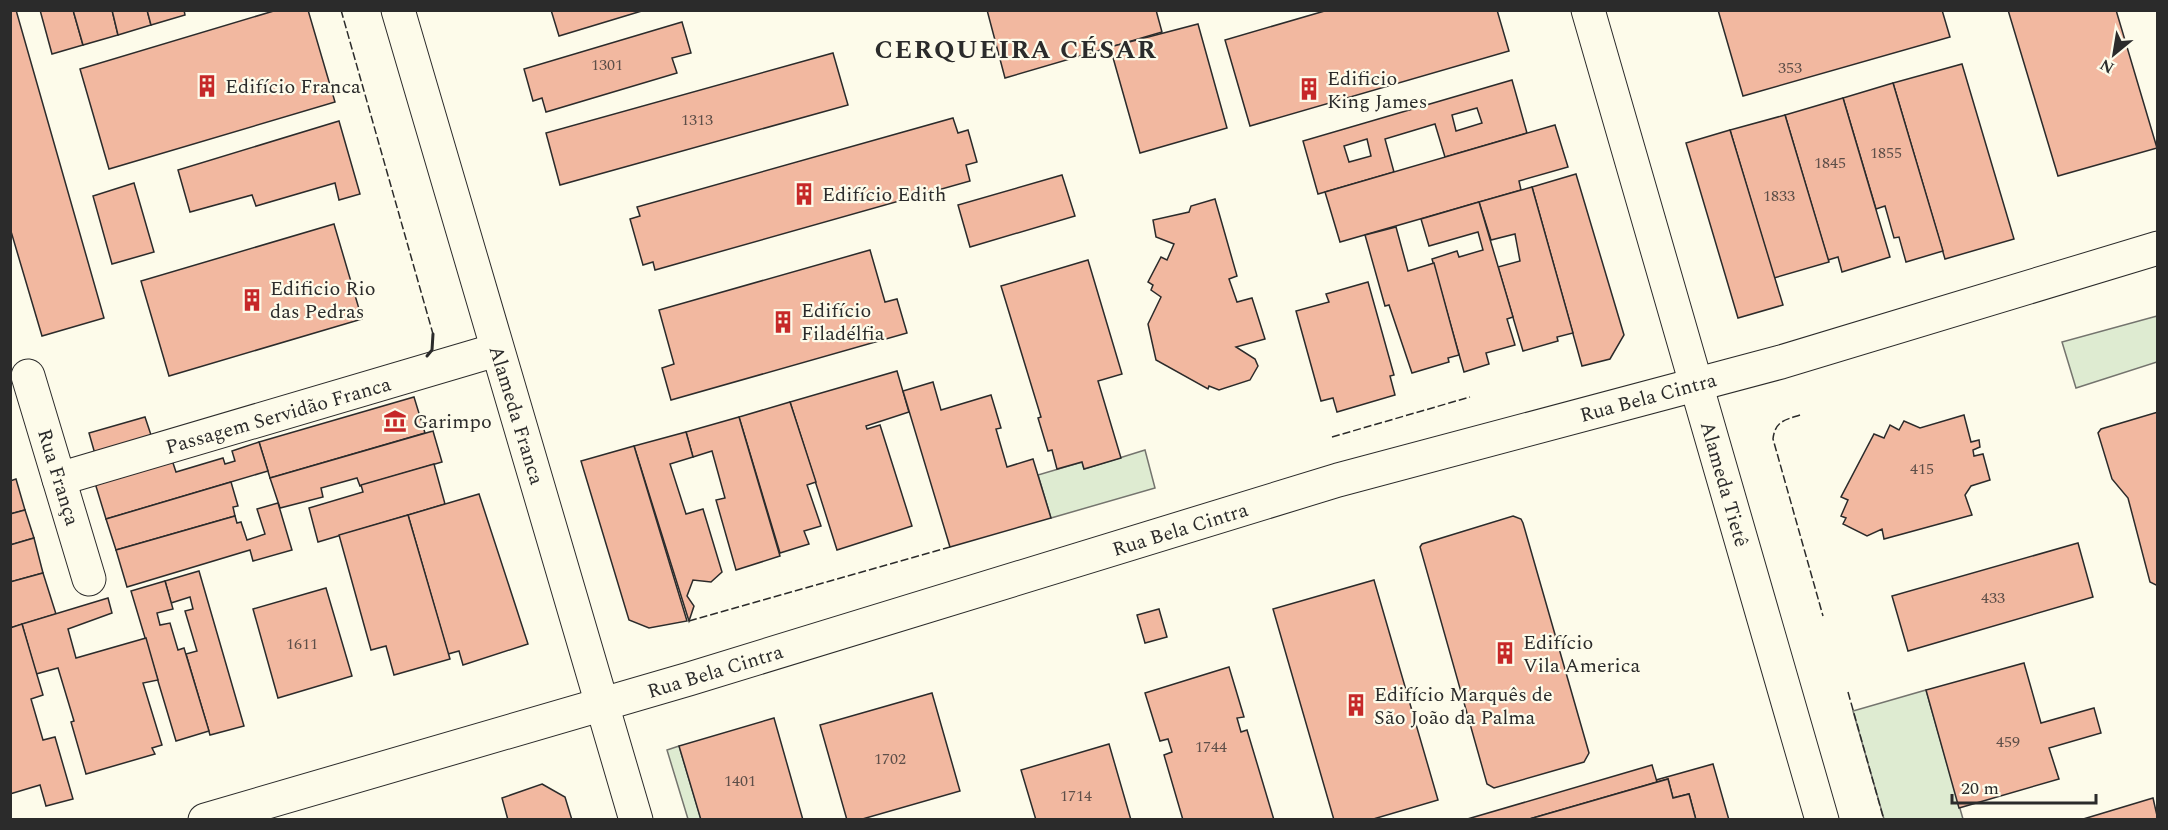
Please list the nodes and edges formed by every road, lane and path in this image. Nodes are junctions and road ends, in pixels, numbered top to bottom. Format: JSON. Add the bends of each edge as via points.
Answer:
{"nodes":[{"id":1,"x":398,"y":10,"type":"edge"},
{"id":2,"x":1588,"y":10,"type":"edge"},
{"id":3,"x":2157,"y":248,"type":"edge"},
{"id":4,"x":496,"y":350,"type":"junction"},
{"id":5,"x":28,"y":376,"type":"dead end"},
{"id":6,"x":1695,"y":384,"type":"junction"},
{"id":7,"x":59,"y":479,"type":"junction"},
{"id":8,"x":89,"y":579,"type":"dead end"},
{"id":9,"x":603,"y":703,"type":"junction"},
{"id":10,"x":206,"y":819,"type":"edge"},
{"id":11,"x":636,"y":819,"type":"edge"},
{"id":12,"x":1822,"y":819,"type":"edge"}],
"edges":[{"from":1,"to":4,"type":"street","name":"Alameda Franca"},
{"from":2,"to":6,"type":"street","name":"Alameda Tietê"},
{"from":3,"to":6,"type":"street","name":"Rua Bela Cintra","via":[[1781,362]]},
{"from":4,"to":7,"type":"street","name":"Passagem Servidão Franca"},
{"from":4,"to":9,"type":"street","name":"Alameda Franca"},
{"from":5,"to":7,"type":"street","name":"Rua França"},
{"from":6,"to":9,"type":"street","name":"Rua Bela Cintra","via":[[1338,480]]},
{"from":6,"to":12,"type":"street","name":"Alameda Tietê"},
{"from":7,"to":8,"type":"street","name":"Rua França"},
{"from":9,"to":10,"type":"street","name":"Rua Bela Cintra"},
{"from":9,"to":11,"type":"street","name":"Alameda Franca"}]}
